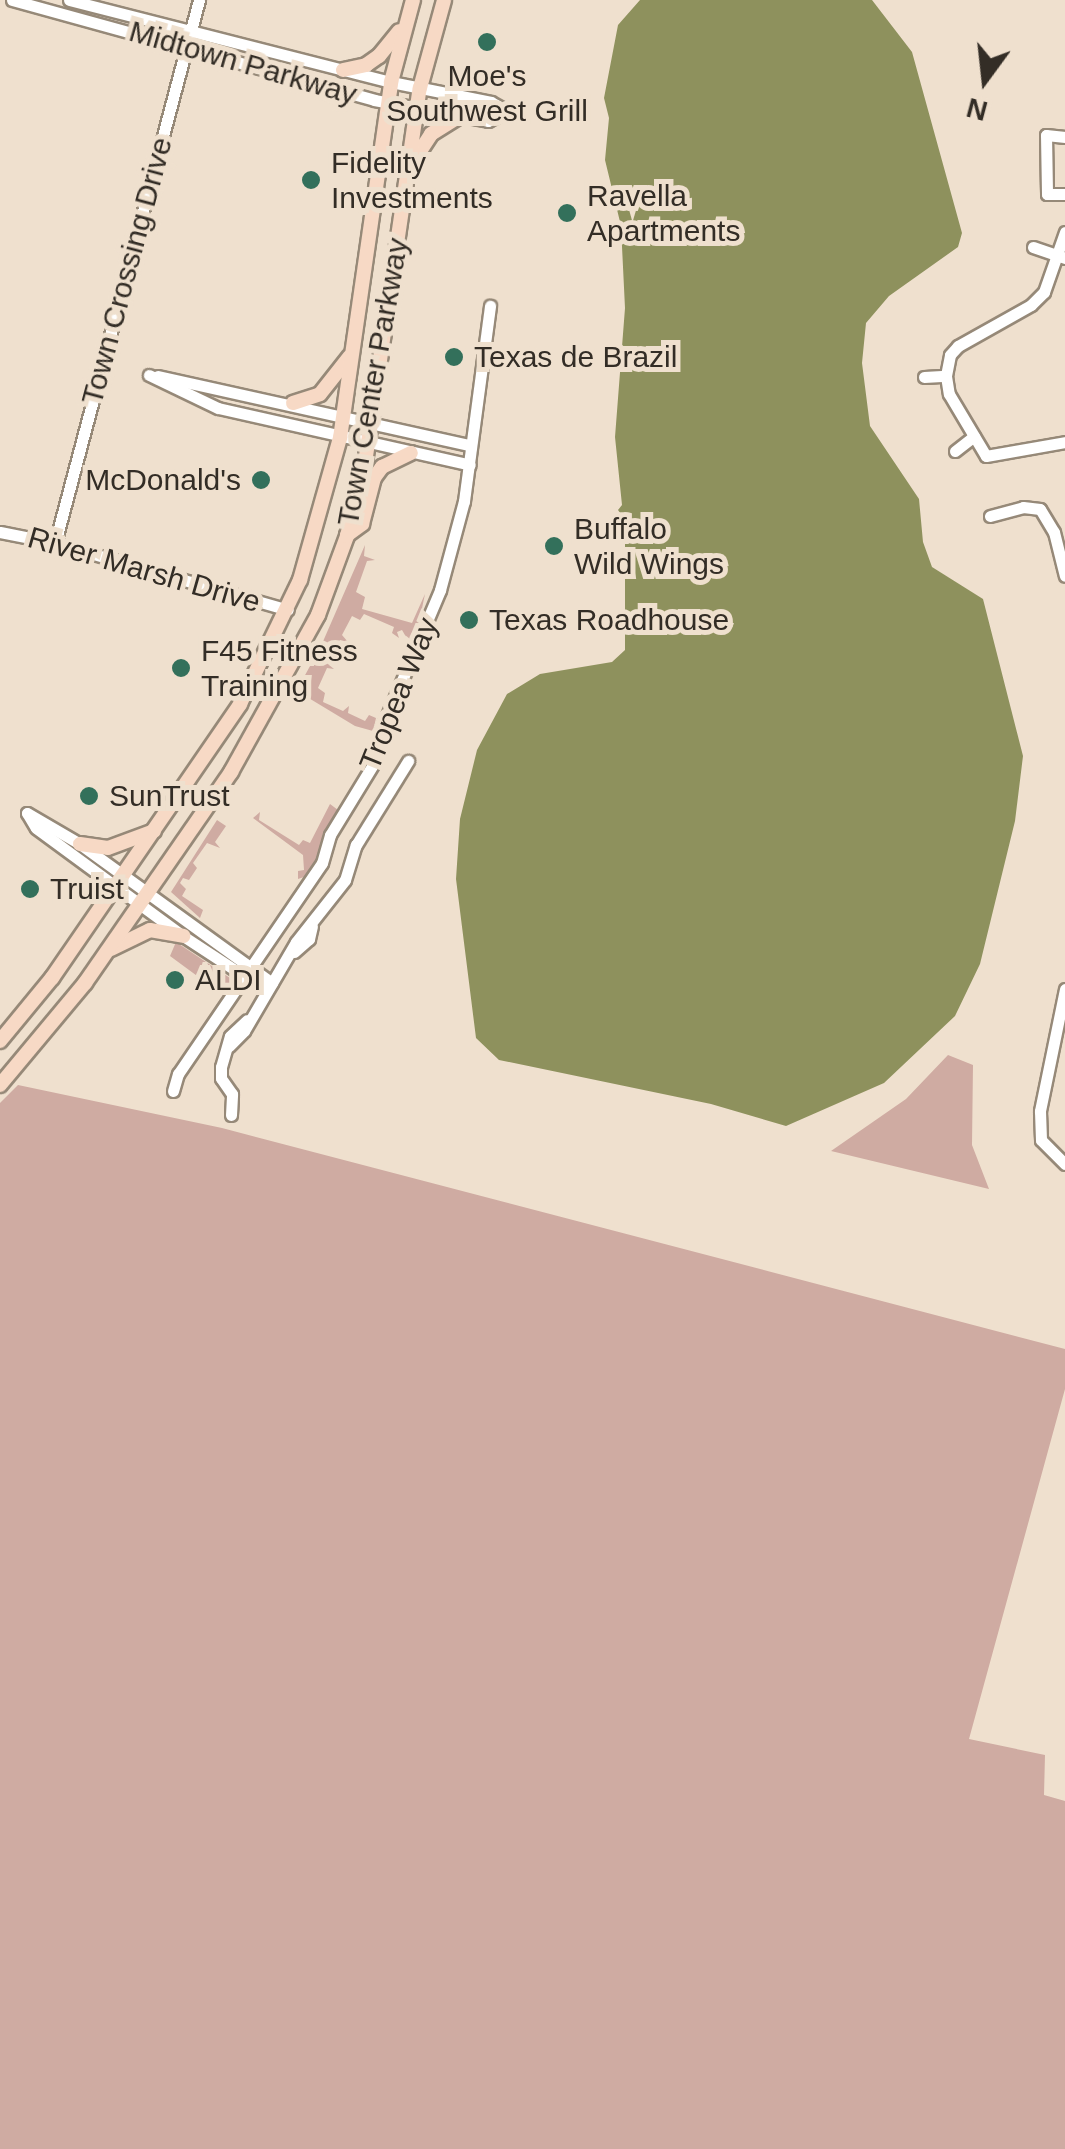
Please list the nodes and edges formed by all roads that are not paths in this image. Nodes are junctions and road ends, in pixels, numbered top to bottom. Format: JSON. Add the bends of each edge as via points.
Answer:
{"nodes":[{"id":1,"x":12,"y":0,"type":"edge"},
{"id":2,"x":69,"y":0,"type":"edge"},
{"id":3,"x":199,"y":0,"type":"edge"},
{"id":4,"x":413,"y":0,"type":"edge"},
{"id":5,"x":444,"y":0,"type":"edge"},
{"id":6,"x":405,"y":22,"type":"junction"},
{"id":7,"x":191,"y":32,"type":"junction"},
{"id":8,"x":187,"y":45,"type":"junction"},
{"id":9,"x":343,"y":70,"type":"junction"},
{"id":10,"x":391,"y":82,"type":"junction"},
{"id":11,"x":420,"y":88,"type":"junction"},
{"id":12,"x":388,"y":103,"type":"junction"},
{"id":13,"x":417,"y":107,"type":"junction"},
{"id":14,"x":458,"y":117,"type":"junction"},
{"id":15,"x":1065,"y":137,"type":"edge"},
{"id":16,"x":408,"y":172,"type":"junction"},
{"id":17,"x":1065,"y":194,"type":"edge"},
{"id":18,"x":1065,"y":232,"type":"edge"},
{"id":19,"x":1033,"y":248,"type":"dead end"},
{"id":20,"x":1062,"y":256,"type":"edge"},
{"id":21,"x":490,"y":306,"type":"dead end"},
{"id":22,"x":353,"y":351,"type":"junction"},
{"id":23,"x":946,"y":376,"type":"junction"},
{"id":24,"x":924,"y":377,"type":"dead end"},
{"id":25,"x":294,"y":403,"type":"junction"},
{"id":26,"x":344,"y":415,"type":"junction"},
{"id":27,"x":372,"y":423,"type":"junction"},
{"id":28,"x":974,"y":436,"type":"junction"},
{"id":29,"x":340,"y":438,"type":"junction"},
{"id":30,"x":368,"y":442,"type":"junction"},
{"id":31,"x":1065,"y":442,"type":"edge"},
{"id":32,"x":470,"y":445,"type":"junction"},
{"id":33,"x":955,"y":451,"type":"dead end"},
{"id":34,"x":411,"y":454,"type":"junction"},
{"id":35,"x":470,"y":464,"type":"junction"},
{"id":36,"x":990,"y":516,"type":"dead end"},
{"id":37,"x":0,"y":532,"type":"edge"},
{"id":38,"x":347,"y":536,"type":"junction"},
{"id":39,"x":1061,"y":540,"type":"edge"},
{"id":40,"x":55,"y":543,"type":"junction"},
{"id":41,"x":1065,"y":576,"type":"edge"},
{"id":42,"x":288,"y":610,"type":"junction"},
{"id":43,"x":408,"y":761,"type":"dead end"},
{"id":44,"x":154,"y":830,"type":"junction"},
{"id":45,"x":80,"y":844,"type":"junction"},
{"id":46,"x":119,"y":880,"type":"junction"},
{"id":47,"x":144,"y":897,"type":"junction"},
{"id":48,"x":183,"y":936,"type":"junction"},
{"id":49,"x":106,"y":952,"type":"junction"},
{"id":50,"x":252,"y":965,"type":"junction"},
{"id":51,"x":244,"y":978,"type":"junction"},
{"id":52,"x":270,"y":987,"type":"junction"},
{"id":53,"x":1065,"y":989,"type":"edge"},
{"id":54,"x":1061,"y":1034,"type":"edge"},
{"id":55,"x":0,"y":1041,"type":"edge"},
{"id":56,"x":0,"y":1085,"type":"edge"},
{"id":57,"x":173,"y":1091,"type":"dead end"},
{"id":58,"x":232,"y":1115,"type":"dead end"},
{"id":59,"x":1065,"y":1164,"type":"edge"}],
"edges":[{"from":1,"to":8,"type":"street","name":"Midtown Parkway"},
{"from":2,"to":7,"type":"street","name":"Midtown Parkway"},
{"from":3,"to":7,"type":"street","name":"Town Crossing Drive"},
{"from":4,"to":6,"type":"main road","name":"Town Center Parkway"},
{"from":5,"to":11,"type":"main road","name":"Town Center Parkway"},
{"from":6,"to":9,"type":"main road","via":[[379,56]]},
{"from":6,"to":10,"type":"main road","name":"Town Center Parkway"},
{"from":7,"to":8,"type":"street","name":"Town Crossing Drive"},
{"from":7,"to":9,"type":"street","name":"Midtown Parkway"},
{"from":8,"to":12,"type":"street","name":"Midtown Parkway"},
{"from":8,"to":40,"type":"street","name":"Town Crossing Drive"},
{"from":9,"to":10,"type":"street","name":"Midtown Parkway"},
{"from":10,"to":11,"type":"street","name":"Midtown Parkway"},
{"from":10,"to":12,"type":"main road","name":"Town Center Parkway"},
{"from":11,"to":13,"type":"main road","name":"Town Center Parkway"},
{"from":11,"to":14,"type":"street","name":"Midtown Parkway","via":[[507,111],[488,121]]},
{"from":12,"to":13,"type":"street","name":"Midtown Parkway"},
{"from":12,"to":22,"type":"main road","name":"Town Center Parkway"},
{"from":13,"to":14,"type":"street","name":"Midtown Parkway"},
{"from":13,"to":16,"type":"main road","name":"Town Center Parkway"},
{"from":14,"to":16,"type":"main road","via":[[431,134]]},
{"from":15,"to":17,"type":"street","via":[[1046,135],[1047,194]]},
{"from":16,"to":27,"type":"main road","name":"Town Center Parkway"},
{"from":18,"to":20,"type":"street"},
{"from":19,"to":20,"type":"street"},
{"from":20,"to":23,"type":"street","via":[[1031,305],[958,346]]},
{"from":21,"to":32,"type":"street","name":"Tropea Way"},
{"from":22,"to":25,"type":"main road","via":[[332,384]]},
{"from":22,"to":26,"type":"main road","name":"Town Center Parkway"},
{"from":23,"to":24,"type":"street"},
{"from":23,"to":28,"type":"street"},
{"from":25,"to":26,"type":"street"},
{"from":25,"to":29,"type":"street","via":[[148,375],[218,408]]},
{"from":26,"to":27,"type":"street"},
{"from":26,"to":29,"type":"main road","name":"Town Center Parkway"},
{"from":27,"to":30,"type":"main road","name":"Town Center Parkway"},
{"from":27,"to":32,"type":"street"},
{"from":28,"to":31,"type":"street","via":[[986,456]]},
{"from":28,"to":33,"type":"street"},
{"from":29,"to":30,"type":"street"},
{"from":29,"to":42,"type":"main road","name":"Town Center Parkway"},
{"from":30,"to":34,"type":"street"},
{"from":30,"to":38,"type":"main road","name":"Town Center Parkway"},
{"from":32,"to":35,"type":"street","name":"Tropea Way"},
{"from":34,"to":35,"type":"street"},
{"from":34,"to":38,"type":"main road","via":[[382,467],[362,524]]},
{"from":35,"to":50,"type":"street","name":"Tropea Way","via":[[444,576],[377,758],[330,834],[322,863]]},
{"from":36,"to":39,"type":"street","via":[[1033,506]]},
{"from":37,"to":40,"type":"street","name":"River Marsh Drive"},
{"from":38,"to":47,"type":"main road","name":"Town Center Parkway","via":[[301,652],[255,736]]},
{"from":39,"to":41,"type":"street"},
{"from":40,"to":42,"type":"street","name":"River Marsh Drive"},
{"from":42,"to":44,"type":"main road","name":"Town Center Parkway","via":[[240,704]]},
{"from":43,"to":52,"type":"street","via":[[308,940]]},
{"from":44,"to":45,"type":"main road","via":[[108,848]]},
{"from":44,"to":46,"type":"main road","name":"Town Center Parkway"},
{"from":45,"to":46,"type":"street"},
{"from":45,"to":46,"type":"street","via":[[27,813],[36,828]]},
{"from":46,"to":47,"type":"street"},
{"from":46,"to":55,"type":"main road","name":"Town Center Parkway"},
{"from":47,"to":48,"type":"street"},
{"from":47,"to":49,"type":"main road","name":"Town Center Parkway"},
{"from":47,"to":50,"type":"street"},
{"from":48,"to":49,"type":"main road","via":[[150,930]]},
{"from":48,"to":51,"type":"street"},
{"from":49,"to":56,"type":"main road","name":"Town Center Parkway"},
{"from":50,"to":51,"type":"street","name":"Tropea Way"},
{"from":50,"to":52,"type":"street"},
{"from":51,"to":52,"type":"street"},
{"from":51,"to":57,"type":"street","name":"Tropea Way"},
{"from":52,"to":58,"type":"street","via":[[230,1046],[220,1074],[232,1094]]},
{"from":53,"to":54,"type":"street"},
{"from":54,"to":59,"type":"street","via":[[1040,1110],[1041,1140]]}]}
